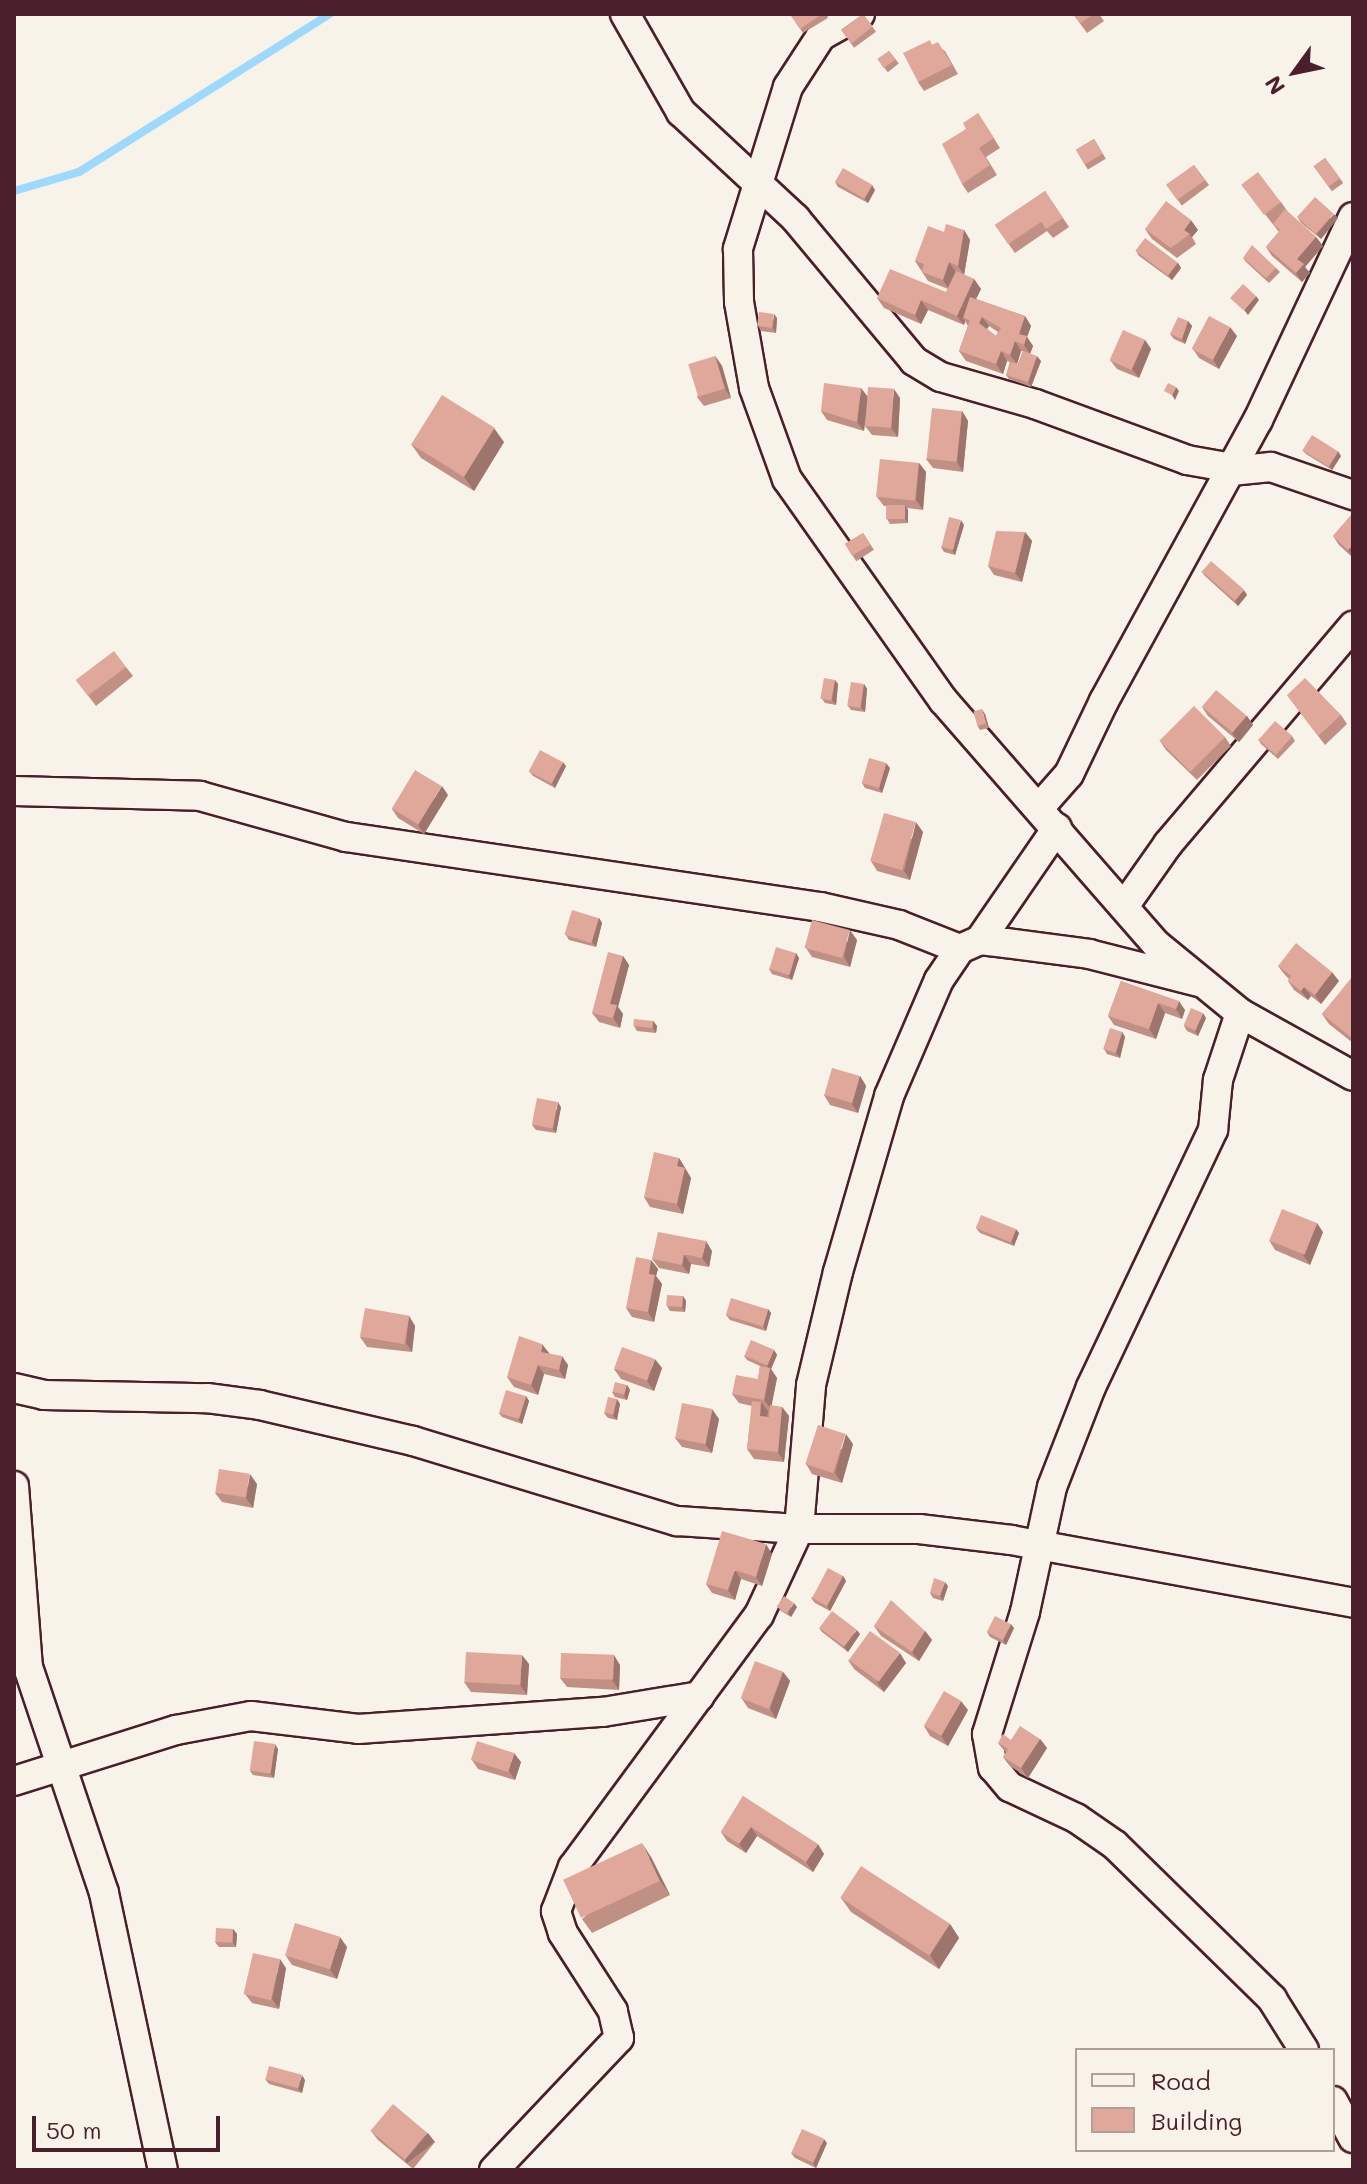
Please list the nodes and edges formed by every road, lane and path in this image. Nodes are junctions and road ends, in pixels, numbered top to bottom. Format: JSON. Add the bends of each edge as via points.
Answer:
{"nodes":[{"id":1,"x":625,"y":14,"type":"edge"},
{"id":2,"x":860,"y":14,"type":"edge"},
{"id":3,"x":755,"y":183,"type":"junction"},
{"id":4,"x":1353,"y":217,"type":"edge"},
{"id":5,"x":1232,"y":470,"type":"junction"},
{"id":6,"x":1353,"y":495,"type":"edge"},
{"id":7,"x":1353,"y":626,"type":"edge"},
{"id":8,"x":14,"y":791,"type":"edge"},
{"id":9,"x":1048,"y":818,"type":"junction"},
{"id":10,"x":1125,"y":905,"type":"junction"},
{"id":11,"x":970,"y":945,"type":"junction"},
{"id":12,"x":1199,"y":982,"type":"junction"},
{"id":13,"x":1240,"y":1013,"type":"junction"},
{"id":14,"x":1353,"y":1076,"type":"edge"},
{"id":15,"x":14,"y":1388,"type":"edge"},
{"id":16,"x":14,"y":1486,"type":"edge"},
{"id":17,"x":799,"y":1529,"type":"junction"},
{"id":18,"x":1039,"y":1545,"type":"junction"},
{"id":19,"x":1353,"y":1603,"type":"edge"},
{"id":20,"x":700,"y":1696,"type":"junction"},
{"id":21,"x":60,"y":1766,"type":"junction"},
{"id":22,"x":14,"y":1781,"type":"edge"},
{"id":23,"x":1303,"y":2048,"type":"edge"},
{"id":24,"x":1335,"y":2105,"type":"edge"},
{"id":25,"x":1353,"y":2138,"type":"edge"},
{"id":26,"x":163,"y":2170,"type":"edge"},
{"id":27,"x":494,"y":2170,"type":"edge"}],
"edges":[{"from":1,"to":3,"type":"street","via":[[681,112]]},
{"from":2,"to":3,"type":"street","via":[[821,36],[807,52],[788,87]]},
{"from":3,"to":5,"type":"street","via":[[795,218],[914,361],[941,377],[1035,404],[1187,460]]},
{"from":3,"to":9,"type":"street","via":[[738,249],[739,302],[754,388],[787,479],[943,700]]},
{"from":4,"to":5,"type":"street"},
{"from":5,"to":6,"type":"street","via":[[1271,467]]},
{"from":5,"to":9,"type":"street","via":[[1104,701]]},
{"from":7,"to":10,"type":"street","via":[[1168,844]]},
{"from":8,"to":11,"type":"street","via":[[200,796],[346,837],[820,907]]},
{"from":9,"to":10,"type":"street"},
{"from":9,"to":11,"type":"street"},
{"from":10,"to":12,"type":"street","via":[[1157,945]]},
{"from":11,"to":12,"type":"street","via":[[1089,954]]},
{"from":11,"to":17,"type":"street","via":[[939,980],[889,1096],[811,1385]]},
{"from":12,"to":13,"type":"street"},
{"from":13,"to":14,"type":"street"},
{"from":13,"to":18,"type":"street","via":[[1218,1080],[1213,1130],[1091,1387],[1052,1487]]},
{"from":15,"to":17,"type":"street","via":[[44,1395],[207,1398],[260,1405],[413,1441],[677,1521]]},
{"from":16,"to":21,"type":"street","via":[[28,1667]]},
{"from":17,"to":18,"type":"street","via":[[919,1529]]},
{"from":17,"to":20,"type":"street","via":[[776,1587]]},
{"from":18,"to":19,"type":"street"},
{"from":18,"to":23,"type":"street","via":[[1025,1612],[987,1734],[993,1767],[1010,1787],[1076,1818],[1115,1845],[1272,1999]]},
{"from":20,"to":21,"type":"street","via":[[603,1712],[358,1729],[251,1716],[176,1730]]},
{"from":20,"to":27,"type":"street","via":[[611,1808],[573,1867],[556,1911],[563,1933],[613,2011],[619,2038]]},
{"from":21,"to":22,"type":"street"},
{"from":21,"to":26,"type":"street","via":[[104,1893]]},
{"from":24,"to":25,"type":"street"}]}
